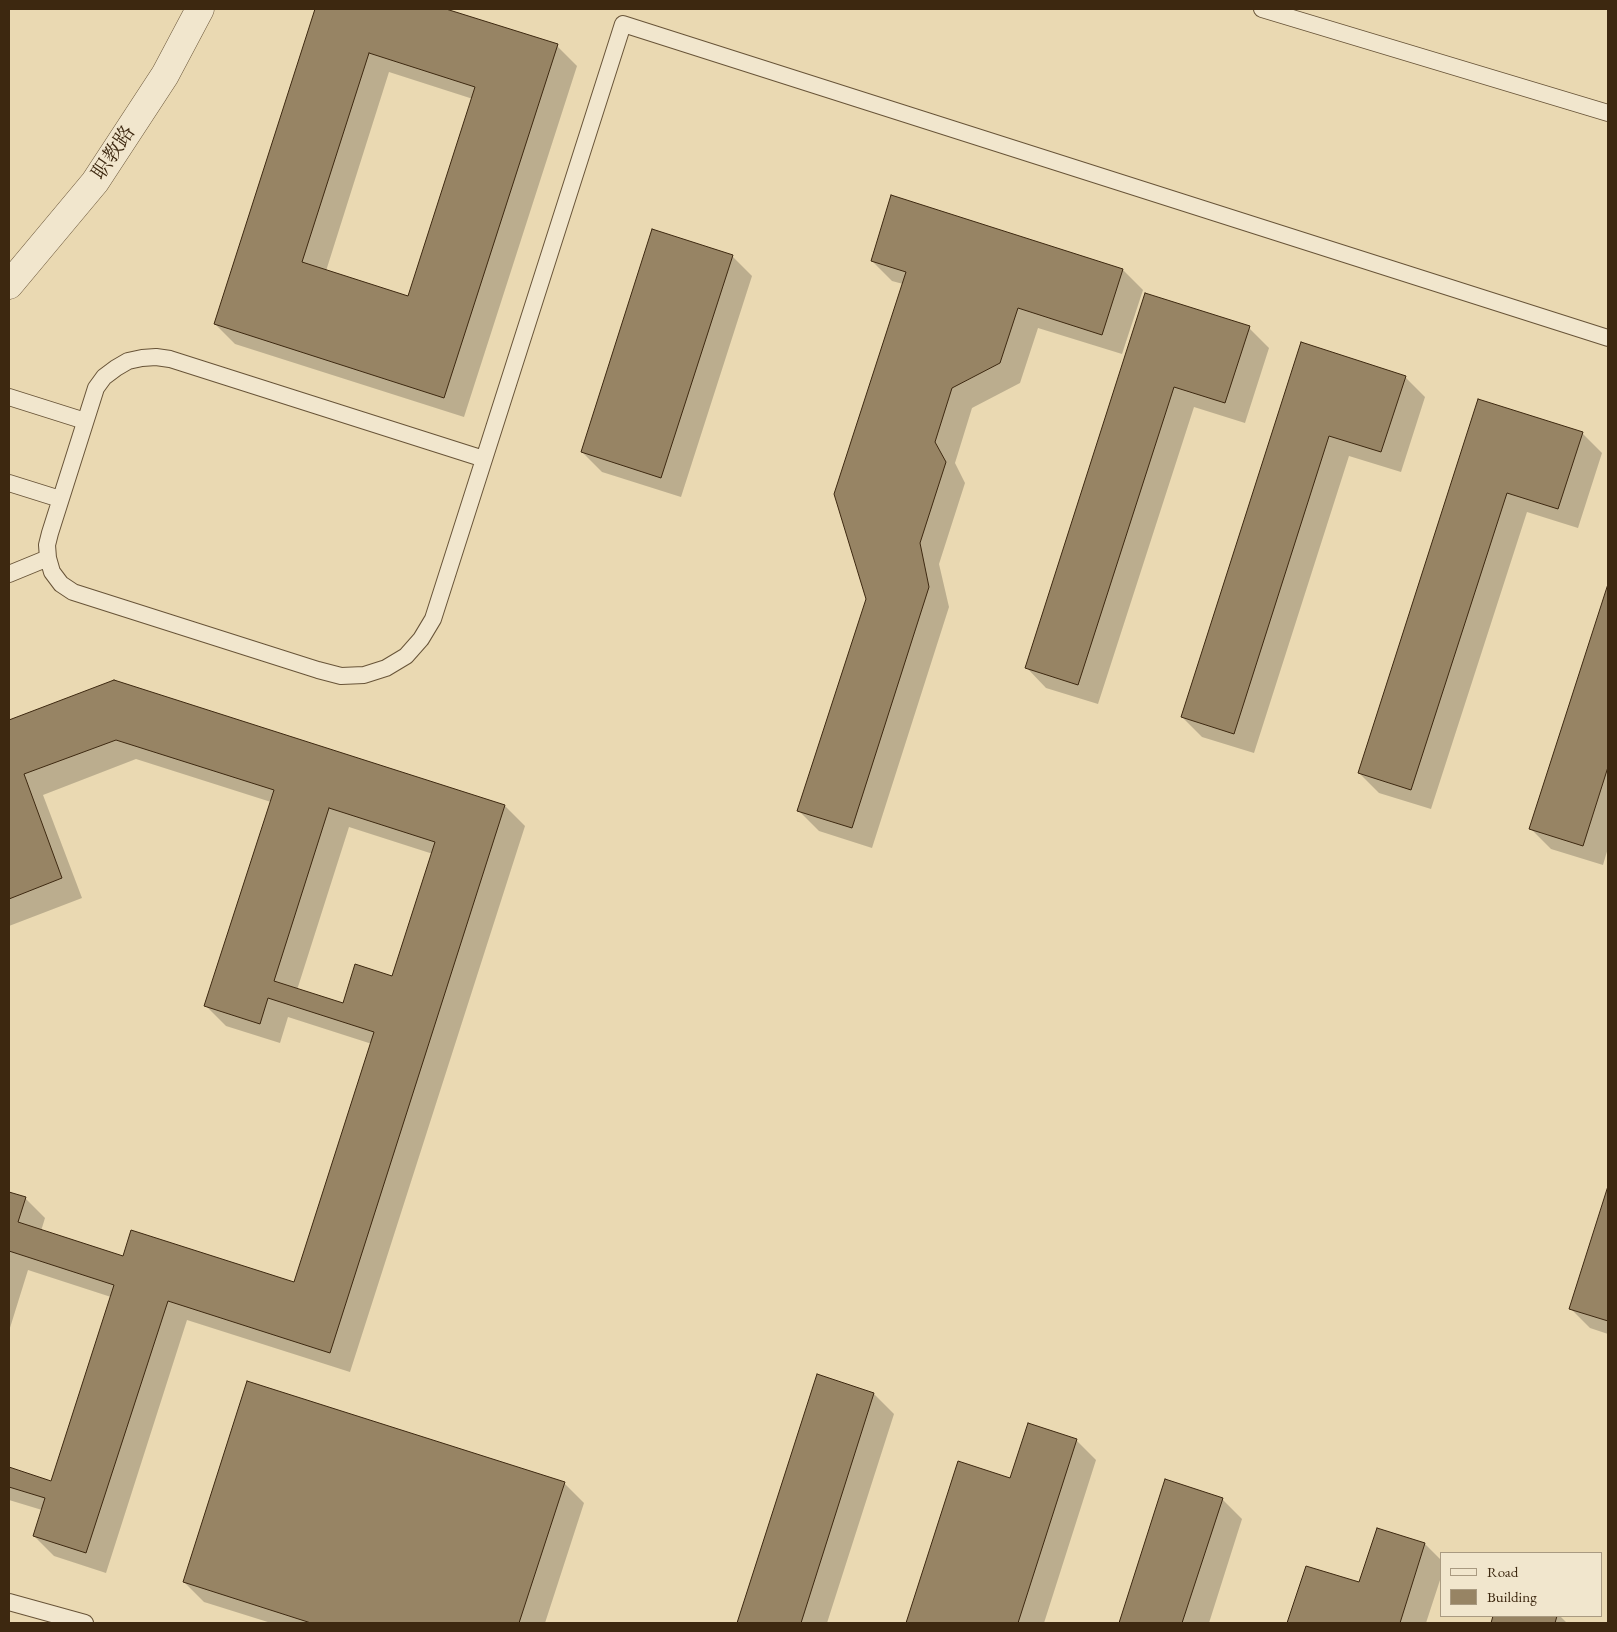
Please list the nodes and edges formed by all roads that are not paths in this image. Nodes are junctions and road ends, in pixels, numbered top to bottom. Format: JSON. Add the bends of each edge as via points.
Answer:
{"nodes":[{"id":1,"x":200,"y":9,"type":"edge"},
{"id":2,"x":1262,"y":9,"type":"edge"},
{"id":3,"x":1608,"y":114,"type":"edge"},
{"id":4,"x":9,"y":285,"type":"edge"},
{"id":5,"x":1608,"y":338,"type":"edge"},
{"id":6,"x":9,"y":397,"type":"edge"},
{"id":7,"x":85,"y":421,"type":"junction"},
{"id":8,"x":484,"y":459,"type":"junction"},
{"id":9,"x":9,"y":483,"type":"edge"},
{"id":10,"x":60,"y":499,"type":"junction"},
{"id":11,"x":48,"y":558,"type":"junction"},
{"id":12,"x":9,"y":574,"type":"edge"},
{"id":13,"x":9,"y":1602,"type":"edge"},
{"id":14,"x":85,"y":1623,"type":"edge"}],
"edges":[{"from":1,"to":4,"type":"street","name":"职教路","via":[[165,75],[95,182]]},
{"from":2,"to":3,"type":"lane"},
{"from":5,"to":8,"type":"lane","via":[[623,24]]},
{"from":6,"to":7,"type":"lane"},
{"from":7,"to":8,"type":"lane","via":[[96,388],[104,377],[128,361],[156,357]]},
{"from":7,"to":10,"type":"lane"},
{"from":8,"to":11,"type":"lane","via":[[432,619],[421,639],[406,656],[386,668],[364,675],[341,676],[318,670],[73,592],[52,572]]},
{"from":9,"to":10,"type":"lane"},
{"from":10,"to":11,"type":"lane","via":[[47,545]]},
{"from":11,"to":12,"type":"lane"},
{"from":13,"to":14,"type":"lane"}]}
